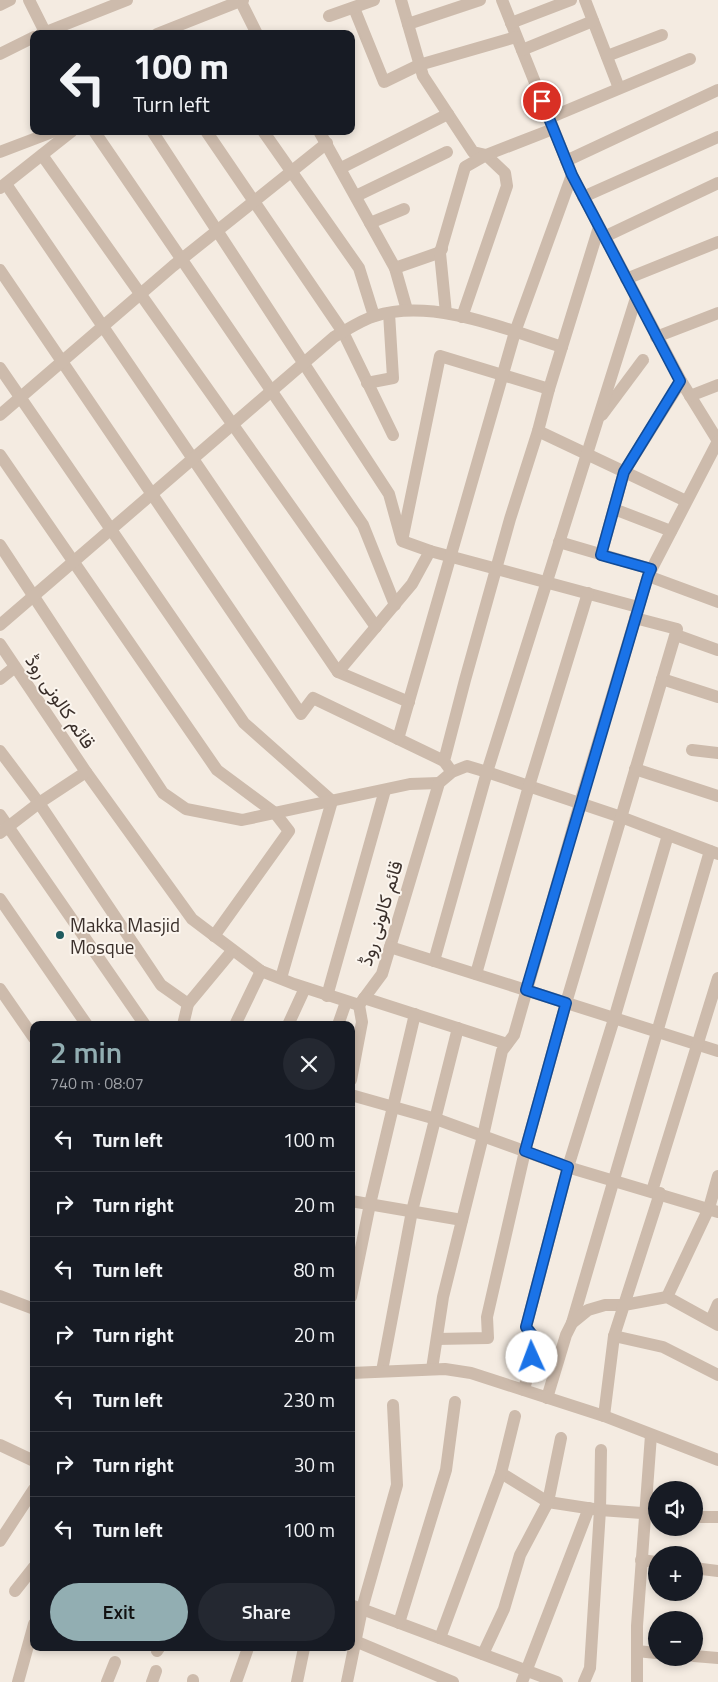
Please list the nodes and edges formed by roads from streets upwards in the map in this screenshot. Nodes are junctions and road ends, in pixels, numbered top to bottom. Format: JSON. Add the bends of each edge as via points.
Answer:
{"nodes":[{"id":1,"x":10,"y":0,"type":"edge"},
{"id":2,"x":29,"y":0,"type":"edge"},
{"id":3,"x":127,"y":0,"type":"edge"},
{"id":4,"x":241,"y":0,"type":"edge"},
{"id":5,"x":374,"y":0,"type":"edge"},
{"id":6,"x":401,"y":0,"type":"edge"},
{"id":7,"x":480,"y":0,"type":"edge"},
{"id":8,"x":502,"y":0,"type":"edge"},
{"id":9,"x":571,"y":0,"type":"edge"},
{"id":10,"x":585,"y":0,"type":"edge"},
{"id":11,"x":0,"y":5,"type":"edge"},
{"id":12,"x":354,"y":8,"type":"junction"},
{"id":13,"x":329,"y":16,"type":"dead end"},
{"id":14,"x":593,"y":21,"type":"junction"},
{"id":15,"x":511,"y":23,"type":"junction"},
{"id":16,"x":408,"y":24,"type":"junction"},
{"id":17,"x":40,"y":30,"type":"edge"},
{"id":18,"x":51,"y":30,"type":"edge"},
{"id":19,"x":167,"y":30,"type":"edge"},
{"id":20,"x":255,"y":30,"type":"edge"},
{"id":21,"x":662,"y":35,"type":"dead end"},
{"id":22,"x":516,"y":37,"type":"junction"},
{"id":23,"x":30,"y":39,"type":"edge"},
{"id":24,"x":522,"y":50,"type":"junction"},
{"id":25,"x":0,"y":54,"type":"edge"},
{"id":26,"x":607,"y":56,"type":"junction"},
{"id":27,"x":690,"y":58,"type":"dead end"},
{"id":28,"x":419,"y":66,"type":"junction"},
{"id":29,"x":619,"y":88,"type":"junction"},
{"id":30,"x":718,"y":90,"type":"edge"},
{"id":31,"x":448,"y":114,"type":"junction"},
{"id":32,"x":551,"y":123,"type":"junction"},
{"id":33,"x":45,"y":135,"type":"edge"},
{"id":34,"x":67,"y":135,"type":"edge"},
{"id":35,"x":97,"y":135,"type":"edge"},
{"id":36,"x":155,"y":135,"type":"edge"},
{"id":37,"x":209,"y":135,"type":"edge"},
{"id":38,"x":266,"y":135,"type":"edge"},
{"id":39,"x":322,"y":135,"type":"edge"},
{"id":40,"x":718,"y":137,"type":"edge"},
{"id":41,"x":327,"y":143,"type":"junction"},
{"id":42,"x":0,"y":152,"type":"edge"},
{"id":43,"x":447,"y":152,"type":"dead end"},
{"id":44,"x":42,"y":155,"type":"junction"},
{"id":45,"x":486,"y":155,"type":"junction"},
{"id":46,"x":566,"y":161,"type":"junction"},
{"id":47,"x":341,"y":168,"type":"junction"},
{"id":48,"x":291,"y":172,"type":"junction"},
{"id":49,"x":572,"y":175,"type":"junction"},
{"id":50,"x":718,"y":183,"type":"edge"},
{"id":51,"x":3,"y":186,"type":"edge"},
{"id":52,"x":356,"y":196,"type":"junction"},
{"id":53,"x":583,"y":197,"type":"junction"},
{"id":54,"x":254,"y":202,"type":"junction"},
{"id":55,"x":404,"y":209,"type":"dead end"},
{"id":56,"x":370,"y":223,"type":"junction"},
{"id":57,"x":217,"y":231,"type":"junction"},
{"id":58,"x":602,"y":232,"type":"junction"},
{"id":59,"x":718,"y":242,"type":"edge"},
{"id":60,"x":442,"y":249,"type":"junction"},
{"id":61,"x":182,"y":259,"type":"junction"},
{"id":62,"x":395,"y":268,"type":"junction"},
{"id":63,"x":0,"y":270,"type":"edge"},
{"id":64,"x":626,"y":279,"type":"junction"},
{"id":65,"x":140,"y":295,"type":"junction"},
{"id":66,"x":636,"y":298,"type":"junction"},
{"id":67,"x":407,"y":310,"type":"junction"},
{"id":68,"x":389,"y":313,"type":"junction"},
{"id":69,"x":446,"y":313,"type":"junction"},
{"id":70,"x":718,"y":313,"type":"edge"},
{"id":71,"x":374,"y":316,"type":"junction"},
{"id":72,"x":462,"y":317,"type":"junction"},
{"id":73,"x":103,"y":326,"type":"junction"},
{"id":74,"x":343,"y":332,"type":"junction"},
{"id":75,"x":515,"y":332,"type":"junction"},
{"id":76,"x":656,"y":337,"type":"junction"},
{"id":77,"x":562,"y":346,"type":"junction"},
{"id":78,"x":643,"y":360,"type":"dead end"},
{"id":79,"x":62,"y":362,"type":"junction"},
{"id":80,"x":304,"y":363,"type":"junction"},
{"id":81,"x":0,"y":368,"type":"edge"},
{"id":82,"x":503,"y":374,"type":"junction"},
{"id":83,"x":680,"y":381,"type":"junction"},
{"id":84,"x":367,"y":383,"type":"junction"},
{"id":85,"x":718,"y":385,"type":"edge"},
{"id":86,"x":549,"y":389,"type":"junction"},
{"id":87,"x":272,"y":391,"type":"junction"},
{"id":88,"x":690,"y":396,"type":"junction"},
{"id":89,"x":20,"y":398,"type":"junction"},
{"id":90,"x":0,"y":415,"type":"edge"},
{"id":91,"x":596,"y":423,"type":"junction"},
{"id":92,"x":232,"y":425,"type":"junction"},
{"id":93,"x":538,"y":431,"type":"junction"},
{"id":94,"x":393,"y":435,"type":"dead end"},
{"id":95,"x":718,"y":441,"type":"edge"},
{"id":96,"x":586,"y":454,"type":"junction"},
{"id":97,"x":0,"y":455,"type":"edge"},
{"id":98,"x":193,"y":458,"type":"junction"},
{"id":99,"x":624,"y":472,"type":"junction"},
{"id":100,"x":152,"y":494,"type":"junction"},
{"id":101,"x":686,"y":501,"type":"junction"},
{"id":102,"x":614,"y":509,"type":"junction"},
{"id":103,"x":111,"y":530,"type":"junction"},
{"id":104,"x":671,"y":531,"type":"junction"},
{"id":105,"x":402,"y":541,"type":"junction"},
{"id":106,"x":559,"y":542,"type":"junction"},
{"id":107,"x":0,"y":545,"type":"edge"},
{"id":108,"x":430,"y":551,"type":"junction"},
{"id":109,"x":601,"y":555,"type":"junction"},
{"id":110,"x":451,"y":556,"type":"junction"},
{"id":111,"x":74,"y":562,"type":"junction"},
{"id":112,"x":496,"y":568,"type":"junction"},
{"id":113,"x":650,"y":573,"type":"junction"},
{"id":114,"x":546,"y":582,"type":"junction"},
{"id":115,"x":588,"y":593,"type":"junction"},
{"id":116,"x":35,"y":595,"type":"junction"},
{"id":117,"x":718,"y":602,"type":"edge"},
{"id":118,"x":394,"y":605,"type":"junction"},
{"id":119,"x":637,"y":613,"type":"junction"},
{"id":120,"x":0,"y":625,"type":"edge"},
{"id":121,"x":376,"y":628,"type":"junction"},
{"id":122,"x":676,"y":635,"type":"junction"},
{"id":123,"x":0,"y":644,"type":"edge"},
{"id":124,"x":718,"y":650,"type":"edge"},
{"id":125,"x":15,"y":667,"type":"junction"},
{"id":126,"x":338,"y":672,"type":"junction"},
{"id":127,"x":0,"y":679,"type":"edge"},
{"id":128,"x":662,"y":679,"type":"junction"},
{"id":129,"x":718,"y":697,"type":"edge"},
{"id":130,"x":409,"y":702,"type":"junction"},
{"id":131,"x":398,"y":739,"type":"junction"},
{"id":132,"x":692,"y":750,"type":"dead end"},
{"id":133,"x":0,"y":751,"type":"edge"},
{"id":134,"x":718,"y":753,"type":"edge"},
{"id":135,"x":448,"y":766,"type":"junction"},
{"id":136,"x":635,"y":769,"type":"junction"},
{"id":137,"x":86,"y":772,"type":"junction"},
{"id":138,"x":487,"y":772,"type":"junction"},
{"id":139,"x":439,"y":783,"type":"junction"},
{"id":140,"x":529,"y":786,"type":"junction"},
{"id":141,"x":384,"y":790,"type":"junction"},
{"id":142,"x":718,"y":796,"type":"edge"},
{"id":143,"x":332,"y":801,"type":"junction"},
{"id":144,"x":40,"y":803,"type":"junction"},
{"id":145,"x":580,"y":803,"type":"junction"},
{"id":146,"x":275,"y":813,"type":"junction"},
{"id":147,"x":0,"y":815,"type":"edge"},
{"id":148,"x":621,"y":817,"type":"junction"},
{"id":149,"x":4,"y":830,"type":"edge"},
{"id":150,"x":668,"y":835,"type":"junction"},
{"id":151,"x":714,"y":852,"type":"edge"},
{"id":152,"x":0,"y":899,"type":"edge"},
{"id":153,"x":214,"y":936,"type":"junction"},
{"id":154,"x":390,"y":947,"type":"junction"},
{"id":155,"x":232,"y":951,"type":"junction"},
{"id":156,"x":434,"y":961,"type":"junction"},
{"id":157,"x":261,"y":971,"type":"junction"},
{"id":158,"x":476,"y":974,"type":"junction"},
{"id":159,"x":281,"y":978,"type":"junction"},
{"id":160,"x":718,"y":978,"type":"edge"},
{"id":161,"x":305,"y":988,"type":"junction"},
{"id":162,"x":526,"y":990,"type":"junction"},
{"id":163,"x":2,"y":996,"type":"edge"},
{"id":164,"x":328,"y":996,"type":"junction"},
{"id":165,"x":356,"y":1002,"type":"junction"},
{"id":166,"x":566,"y":1003,"type":"junction"},
{"id":167,"x":188,"y":1004,"type":"junction"},
{"id":168,"x":415,"y":1014,"type":"junction"},
{"id":169,"x":614,"y":1019,"type":"junction"},
{"id":170,"x":84,"y":1021,"type":"edge"},
{"id":171,"x":142,"y":1021,"type":"edge"},
{"id":172,"x":184,"y":1021,"type":"edge"},
{"id":173,"x":237,"y":1021,"type":"edge"},
{"id":174,"x":290,"y":1021,"type":"edge"},
{"id":175,"x":341,"y":1021,"type":"edge"},
{"id":176,"x":458,"y":1028,"type":"junction"},
{"id":177,"x":30,"y":1033,"type":"edge"},
{"id":178,"x":657,"y":1033,"type":"junction"},
{"id":179,"x":507,"y":1044,"type":"junction"},
{"id":180,"x":697,"y":1045,"type":"junction"},
{"id":181,"x":718,"y":1052,"type":"edge"},
{"id":182,"x":355,"y":1059,"type":"edge"},
{"id":183,"x":355,"y":1096,"type":"edge"},
{"id":184,"x":393,"y":1107,"type":"junction"},
{"id":185,"x":435,"y":1119,"type":"junction"},
{"id":186,"x":483,"y":1136,"type":"junction"},
{"id":187,"x":525,"y":1151,"type":"junction"},
{"id":188,"x":568,"y":1167,"type":"junction"},
{"id":189,"x":718,"y":1176,"type":"edge"},
{"id":190,"x":613,"y":1180,"type":"junction"},
{"id":191,"x":656,"y":1192,"type":"junction"},
{"id":192,"x":355,"y":1202,"type":"edge"},
{"id":193,"x":370,"y":1204,"type":"junction"},
{"id":194,"x":714,"y":1210,"type":"edge"},
{"id":195,"x":412,"y":1212,"type":"junction"},
{"id":196,"x":462,"y":1220,"type":"junction"},
{"id":197,"x":355,"y":1277,"type":"edge"},
{"id":198,"x":0,"y":1296,"type":"edge"},
{"id":199,"x":667,"y":1297,"type":"junction"},
{"id":200,"x":718,"y":1304,"type":"edge"},
{"id":201,"x":624,"y":1305,"type":"junction"},
{"id":202,"x":30,"y":1307,"type":"edge"},
{"id":203,"x":572,"y":1323,"type":"junction"},
{"id":204,"x":714,"y":1323,"type":"edge"},
{"id":205,"x":614,"y":1336,"type":"junction"},
{"id":206,"x":437,"y":1339,"type":"junction"},
{"id":207,"x":432,"y":1370,"type":"junction"},
{"id":208,"x":382,"y":1372,"type":"junction"},
{"id":209,"x":355,"y":1373,"type":"edge"},
{"id":210,"x":718,"y":1375,"type":"edge"},
{"id":211,"x":524,"y":1390,"type":"junction"},
{"id":212,"x":547,"y":1398,"type":"junction"},
{"id":213,"x":455,"y":1402,"type":"dead end"},
{"id":214,"x":393,"y":1405,"type":"dead end"},
{"id":215,"x":515,"y":1416,"type":"dead end"},
{"id":216,"x":604,"y":1416,"type":"junction"},
{"id":217,"x":651,"y":1434,"type":"junction"},
{"id":218,"x":561,"y":1438,"type":"dead end"},
{"id":219,"x":601,"y":1450,"type":"dead end"},
{"id":220,"x":2,"y":1451,"type":"edge"},
{"id":221,"x":718,"y":1460,"type":"edge"},
{"id":222,"x":30,"y":1461,"type":"edge"},
{"id":223,"x":501,"y":1473,"type":"junction"},
{"id":224,"x":650,"y":1481,"type":"edge"},
{"id":225,"x":30,"y":1494,"type":"edge"},
{"id":226,"x":548,"y":1502,"type":"junction"},
{"id":227,"x":595,"y":1509,"type":"junction"},
{"id":228,"x":648,"y":1514,"type":"edge"},
{"id":229,"x":703,"y":1517,"type":"edge"},
{"id":230,"x":718,"y":1517,"type":"edge"},
{"id":231,"x":648,"y":1524,"type":"edge"},
{"id":232,"x":0,"y":1542,"type":"edge"},
{"id":233,"x":641,"y":1560,"type":"junction"},
{"id":234,"x":648,"y":1561,"type":"edge"},
{"id":235,"x":703,"y":1569,"type":"edge"},
{"id":236,"x":718,"y":1571,"type":"edge"},
{"id":237,"x":30,"y":1572,"type":"edge"},
{"id":238,"x":15,"y":1591,"type":"dead end"},
{"id":239,"x":356,"y":1607,"type":"edge"},
{"id":240,"x":399,"y":1623,"type":"junction"},
{"id":241,"x":30,"y":1638,"type":"edge"},
{"id":242,"x":440,"y":1638,"type":"junction"},
{"id":243,"x":355,"y":1641,"type":"joint"},
{"id":244,"x":247,"y":1651,"type":"edge"},
{"id":245,"x":303,"y":1651,"type":"edge"},
{"id":246,"x":353,"y":1651,"type":"edge"},
{"id":247,"x":637,"y":1651,"type":"junction"},
{"id":248,"x":648,"y":1652,"type":"edge"},
{"id":249,"x":483,"y":1654,"type":"junction"},
{"id":250,"x":703,"y":1657,"type":"edge"},
{"id":251,"x":718,"y":1658,"type":"edge"},
{"id":252,"x":115,"y":1662,"type":"dead end"},
{"id":253,"x":524,"y":1676,"type":"edge"},
{"id":254,"x":18,"y":1682,"type":"edge"},
{"id":255,"x":107,"y":1682,"type":"edge"},
{"id":256,"x":236,"y":1682,"type":"edge"},
{"id":257,"x":297,"y":1682,"type":"edge"},
{"id":258,"x":348,"y":1682,"type":"edge"},
{"id":259,"x":453,"y":1682,"type":"edge"},
{"id":260,"x":557,"y":1682,"type":"edge"},
{"id":261,"x":584,"y":1682,"type":"edge"},
{"id":262,"x":637,"y":1682,"type":"edge"}],
"edges":[{"from":1,"to":11,"type":"street"},
{"from":2,"to":17,"type":"street"},
{"from":3,"to":18,"type":"street"},
{"from":4,"to":19,"type":"street"},
{"from":4,"to":20,"type":"street"},
{"from":5,"to":12,"type":"street"},
{"from":6,"to":16,"type":"street"},
{"from":7,"to":16,"type":"street"},
{"from":8,"to":15,"type":"street"},
{"from":9,"to":15,"type":"street"},
{"from":10,"to":14,"type":"street"},
{"from":12,"to":13,"type":"street"},
{"from":12,"to":28,"type":"street","via":[[384,82]]},
{"from":14,"to":24,"type":"street"},
{"from":14,"to":26,"type":"street"},
{"from":15,"to":22,"type":"street"},
{"from":16,"to":28,"type":"street"},
{"from":21,"to":26,"type":"street"},
{"from":22,"to":24,"type":"street"},
{"from":22,"to":28,"type":"street"},
{"from":23,"to":25,"type":"street"},
{"from":24,"to":32,"type":"street"},
{"from":26,"to":29,"type":"street"},
{"from":27,"to":29,"type":"street"},
{"from":28,"to":31,"type":"street"},
{"from":29,"to":32,"type":"street"},
{"from":30,"to":46,"type":"street"},
{"from":31,"to":45,"type":"street","via":[[473,152]]},
{"from":31,"to":47,"type":"street"},
{"from":32,"to":45,"type":"street"},
{"from":32,"to":46,"type":"street"},
{"from":33,"to":42,"type":"street"},
{"from":34,"to":44,"type":"street"},
{"from":35,"to":61,"type":"street"},
{"from":36,"to":57,"type":"street"},
{"from":37,"to":54,"type":"street"},
{"from":38,"to":48,"type":"street"},
{"from":39,"to":41,"type":"street"},
{"from":40,"to":53,"type":"street"},
{"from":41,"to":47,"type":"street"},
{"from":41,"to":48,"type":"street"},
{"from":43,"to":52,"type":"street"},
{"from":44,"to":51,"type":"street"},
{"from":44,"to":65,"type":"street"},
{"from":45,"to":60,"type":"street","via":[[465,167]]},
{"from":45,"to":72,"type":"street","via":[[505,173],[507,186]]},
{"from":46,"to":49,"type":"street"},
{"from":47,"to":52,"type":"street"},
{"from":48,"to":54,"type":"street"},
{"from":48,"to":71,"type":"street","via":[[359,268]]},
{"from":49,"to":53,"type":"street"},
{"from":49,"to":75,"type":"street"},
{"from":50,"to":58,"type":"street"},
{"from":51,"to":73,"type":"street"},
{"from":52,"to":56,"type":"street"},
{"from":53,"to":58,"type":"street"},
{"from":54,"to":57,"type":"street"},
{"from":54,"to":74,"type":"street"},
{"from":55,"to":56,"type":"street"},
{"from":56,"to":62,"type":"street"},
{"from":57,"to":61,"type":"street"},
{"from":57,"to":80,"type":"street"},
{"from":58,"to":64,"type":"street"},
{"from":58,"to":77,"type":"street"},
{"from":59,"to":64,"type":"street"},
{"from":60,"to":62,"type":"street","via":[[438,254]]},
{"from":60,"to":69,"type":"street"},
{"from":61,"to":65,"type":"street"},
{"from":61,"to":87,"type":"street"},
{"from":62,"to":67,"type":"street"},
{"from":63,"to":79,"type":"street"},
{"from":64,"to":66,"type":"street"},
{"from":65,"to":73,"type":"street"},
{"from":65,"to":92,"type":"street"},
{"from":66,"to":76,"type":"street"},
{"from":66,"to":91,"type":"street"},
{"from":67,"to":68,"type":"street"},
{"from":67,"to":69,"type":"street"},
{"from":68,"to":71,"type":"street"},
{"from":68,"to":84,"type":"street","via":[[393,378]]},
{"from":69,"to":72,"type":"street"},
{"from":70,"to":76,"type":"street"},
{"from":71,"to":74,"type":"street"},
{"from":72,"to":75,"type":"street"},
{"from":73,"to":79,"type":"street"},
{"from":73,"to":98,"type":"street"},
{"from":74,"to":80,"type":"street"},
{"from":74,"to":84,"type":"street"},
{"from":75,"to":77,"type":"street"},
{"from":75,"to":82,"type":"street"},
{"from":76,"to":83,"type":"street"},
{"from":77,"to":86,"type":"street"},
{"from":78,"to":91,"type":"street"},
{"from":79,"to":89,"type":"street"},
{"from":79,"to":100,"type":"street"},
{"from":80,"to":87,"type":"street"},
{"from":80,"to":105,"type":"street","via":[[390,494]]},
{"from":81,"to":89,"type":"street"},
{"from":82,"to":86,"type":"street"},
{"from":82,"to":105,"type":"street","via":[[440,356]]},
{"from":82,"to":110,"type":"street"},
{"from":83,"to":88,"type":"street"},
{"from":83,"to":99,"type":"street"},
{"from":84,"to":94,"type":"street"},
{"from":85,"to":88,"type":"street"},
{"from":86,"to":93,"type":"street"},
{"from":87,"to":92,"type":"street"},
{"from":87,"to":118,"type":"street","via":[[363,525]]},
{"from":88,"to":95,"type":"street"},
{"from":89,"to":90,"type":"street"},
{"from":89,"to":103,"type":"street"},
{"from":91,"to":96,"type":"street"},
{"from":92,"to":98,"type":"street"},
{"from":92,"to":121,"type":"street"},
{"from":93,"to":96,"type":"street"},
{"from":93,"to":112,"type":"street"},
{"from":95,"to":101,"type":"street"},
{"from":96,"to":99,"type":"street"},
{"from":96,"to":106,"type":"street"},
{"from":97,"to":111,"type":"street"},
{"from":98,"to":100,"type":"street"},
{"from":98,"to":126,"type":"street"},
{"from":99,"to":101,"type":"street"},
{"from":99,"to":102,"type":"street"},
{"from":100,"to":103,"type":"street"},
{"from":100,"to":131,"type":"street","via":[[301,714],[313,698]]},
{"from":101,"to":104,"type":"street"},
{"from":102,"to":104,"type":"street"},
{"from":102,"to":109,"type":"street"},
{"from":103,"to":111,"type":"street"},
{"from":103,"to":143,"type":"street","via":[[244,722]]},
{"from":104,"to":113,"type":"street"},
{"from":105,"to":108,"type":"street"},
{"from":106,"to":109,"type":"street"},
{"from":106,"to":114,"type":"street"},
{"from":107,"to":116,"type":"street"},
{"from":108,"to":110,"type":"street"},
{"from":108,"to":118,"type":"street","via":[[412,584]]},
{"from":109,"to":113,"type":"street"},
{"from":110,"to":112,"type":"street"},
{"from":110,"to":130,"type":"street"},
{"from":111,"to":116,"type":"street"},
{"from":111,"to":146,"type":"street","via":[[217,770]]},
{"from":112,"to":114,"type":"street"},
{"from":112,"to":135,"type":"street"},
{"from":113,"to":117,"type":"street"},
{"from":113,"to":119,"type":"street"},
{"from":114,"to":115,"type":"street"},
{"from":114,"to":138,"type":"street"},
{"from":115,"to":119,"type":"street"},
{"from":115,"to":140,"type":"street"},
{"from":116,"to":120,"type":"street"},
{"from":116,"to":146,"type":"street","via":[[163,793],[186,809],[242,820]]},
{"from":118,"to":121,"type":"street"},
{"from":119,"to":122,"type":"street","via":[[677,629]]},
{"from":119,"to":145,"type":"street"},
{"from":121,"to":126,"type":"street"},
{"from":122,"to":124,"type":"street"},
{"from":122,"to":128,"type":"street"},
{"from":123,"to":125,"type":"street","name":"قائم کالونی روڈ"},
{"from":125,"to":127,"type":"street"},
{"from":125,"to":137,"type":"street","name":"قائم کالونی روڈ"},
{"from":126,"to":130,"type":"street"},
{"from":128,"to":129,"type":"street"},
{"from":128,"to":136,"type":"street"},
{"from":130,"to":131,"type":"street"},
{"from":131,"to":135,"type":"street"},
{"from":132,"to":134,"type":"street"},
{"from":133,"to":144,"type":"street"},
{"from":135,"to":138,"type":"street","via":[[467,766]]},
{"from":135,"to":139,"type":"street"},
{"from":136,"to":142,"type":"street"},
{"from":136,"to":148,"type":"street"},
{"from":137,"to":144,"type":"street"},
{"from":137,"to":153,"type":"street","name":"قائم کالونی روڈ","via":[[192,919]]},
{"from":138,"to":140,"type":"street"},
{"from":138,"to":156,"type":"street"},
{"from":139,"to":141,"type":"street","via":[[410,784]]},
{"from":139,"to":154,"type":"street","name":"قائم کالونی روڈ"},
{"from":140,"to":145,"type":"street"},
{"from":140,"to":158,"type":"street"},
{"from":141,"to":143,"type":"street"},
{"from":141,"to":164,"type":"street"},
{"from":143,"to":146,"type":"street"},
{"from":143,"to":159,"type":"street"},
{"from":144,"to":149,"type":"street"},
{"from":144,"to":167,"type":"street","via":[[161,985]]},
{"from":145,"to":148,"type":"street"},
{"from":145,"to":162,"type":"street"},
{"from":146,"to":153,"type":"street","via":[[289,831]]},
{"from":147,"to":149,"type":"street"},
{"from":148,"to":150,"type":"street"},
{"from":148,"to":166,"type":"street"},
{"from":149,"to":171,"type":"street"},
{"from":150,"to":151,"type":"street"},
{"from":150,"to":169,"type":"street"},
{"from":151,"to":178,"type":"street"},
{"from":152,"to":170,"type":"street"},
{"from":153,"to":155,"type":"street","name":"قائم کالونی روڈ"},
{"from":154,"to":156,"type":"street"},
{"from":154,"to":165,"type":"street","name":"قائم کالونی روڈ","via":[[382,974]]},
{"from":155,"to":157,"type":"street","name":"قائم کالونی روڈ"},
{"from":155,"to":167,"type":"street"},
{"from":156,"to":158,"type":"street"},
{"from":157,"to":159,"type":"street","name":"قائم کالونی روڈ"},
{"from":157,"to":173,"type":"street"},
{"from":158,"to":162,"type":"street"},
{"from":159,"to":161,"type":"street","name":"قائم کالونی روڈ"},
{"from":160,"to":180,"type":"street"},
{"from":161,"to":164,"type":"street","name":"قائم کالونی روڈ"},
{"from":161,"to":174,"type":"street"},
{"from":162,"to":166,"type":"street"},
{"from":162,"to":179,"type":"street","via":[[514,1035]]},
{"from":163,"to":177,"type":"street"},
{"from":164,"to":165,"type":"street","name":"قائم کالونی روڈ"},
{"from":165,"to":168,"type":"street"},
{"from":165,"to":175,"type":"street"},
{"from":165,"to":182,"type":"street","via":[[362,1022]]},
{"from":166,"to":169,"type":"street"},
{"from":166,"to":187,"type":"street"},
{"from":167,"to":172,"type":"street"},
{"from":168,"to":176,"type":"street"},
{"from":168,"to":184,"type":"street"},
{"from":169,"to":178,"type":"street"},
{"from":169,"to":188,"type":"street"},
{"from":176,"to":179,"type":"street"},
{"from":176,"to":185,"type":"street"},
{"from":178,"to":180,"type":"street"},
{"from":178,"to":190,"type":"street"},
{"from":179,"to":186,"type":"street","via":[[502,1051]]},
{"from":180,"to":181,"type":"street"},
{"from":180,"to":191,"type":"street"},
{"from":183,"to":184,"type":"street"},
{"from":184,"to":185,"type":"street"},
{"from":184,"to":193,"type":"street"},
{"from":185,"to":186,"type":"street"},
{"from":185,"to":195,"type":"street"},
{"from":186,"to":187,"type":"street"},
{"from":186,"to":196,"type":"street"},
{"from":187,"to":188,"type":"street"},
{"from":187,"to":206,"type":"street","via":[[487,1317],[488,1338]]},
{"from":188,"to":190,"type":"street"},
{"from":188,"to":211,"type":"street","via":[[526,1327],[536,1340]]},
{"from":189,"to":194,"type":"street"},
{"from":190,"to":191,"type":"street"},
{"from":190,"to":203,"type":"street"},
{"from":191,"to":194,"type":"street"},
{"from":191,"to":201,"type":"street"},
{"from":192,"to":193,"type":"street"},
{"from":193,"to":195,"type":"street"},
{"from":193,"to":197,"type":"street"},
{"from":194,"to":199,"type":"street"},
{"from":195,"to":196,"type":"street"},
{"from":195,"to":208,"type":"street"},
{"from":196,"to":206,"type":"street","via":[[443,1297]]},
{"from":198,"to":202,"type":"street"},
{"from":199,"to":201,"type":"street"},
{"from":199,"to":204,"type":"street"},
{"from":200,"to":204,"type":"street"},
{"from":201,"to":203,"type":"street","via":[[605,1305],[588,1310]]},
{"from":201,"to":205,"type":"street"},
{"from":203,"to":212,"type":"street"},
{"from":205,"to":210,"type":"street","via":[[663,1347]]},
{"from":205,"to":216,"type":"street"},
{"from":206,"to":207,"type":"street"},
{"from":207,"to":208,"type":"street"},
{"from":207,"to":211,"type":"street","via":[[472,1373]]},
{"from":208,"to":209,"type":"street"},
{"from":211,"to":212,"type":"street"},
{"from":212,"to":216,"type":"street"},
{"from":213,"to":240,"type":"street","via":[[446,1470]]},
{"from":214,"to":239,"type":"street","via":[[397,1485]]},
{"from":215,"to":223,"type":"street"},
{"from":216,"to":217,"type":"street"},
{"from":217,"to":221,"type":"street"},
{"from":217,"to":224,"type":"street"},
{"from":218,"to":226,"type":"street"},
{"from":219,"to":227,"type":"street"},
{"from":220,"to":222,"type":"street"},
{"from":223,"to":226,"type":"street"},
{"from":223,"to":242,"type":"street"},
{"from":225,"to":232,"type":"street"},
{"from":226,"to":227,"type":"street"},
{"from":226,"to":249,"type":"street","via":[[520,1555],[504,1609]]},
{"from":227,"to":228,"type":"street"},
{"from":227,"to":253,"type":"street"},
{"from":227,"to":261,"type":"street","via":[[590,1668]]},
{"from":229,"to":230,"type":"street"},
{"from":231,"to":233,"type":"street"},
{"from":233,"to":234,"type":"street"},
{"from":233,"to":247,"type":"street"},
{"from":235,"to":236,"type":"street"},
{"from":237,"to":238,"type":"street"},
{"from":239,"to":240,"type":"street"},
{"from":239,"to":243,"type":"street"},
{"from":240,"to":242,"type":"street"},
{"from":241,"to":254,"type":"street"},
{"from":242,"to":249,"type":"street"},
{"from":243,"to":259,"type":"street"},
{"from":244,"to":256,"type":"street"},
{"from":245,"to":257,"type":"street"},
{"from":246,"to":258,"type":"street"},
{"from":247,"to":248,"type":"street"},
{"from":247,"to":262,"type":"street"},
{"from":249,"to":253,"type":"street"},
{"from":250,"to":251,"type":"street"},
{"from":252,"to":255,"type":"street"},
{"from":253,"to":260,"type":"street"}]}
